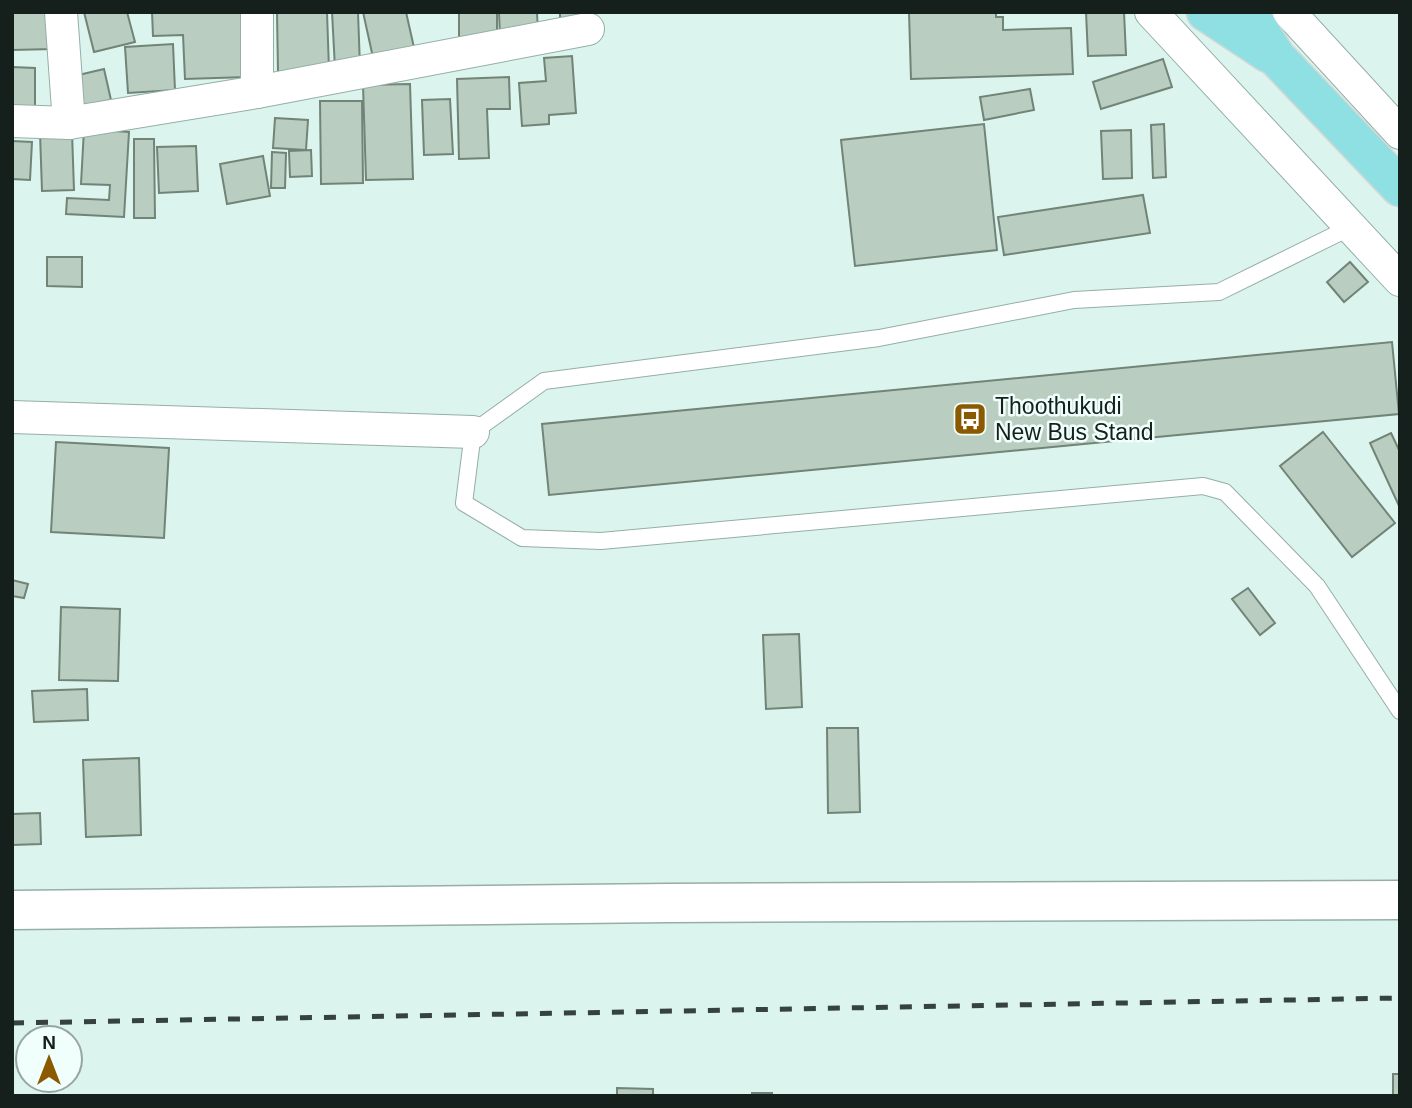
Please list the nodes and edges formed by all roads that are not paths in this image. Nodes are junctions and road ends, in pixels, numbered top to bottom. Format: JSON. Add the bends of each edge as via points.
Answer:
{"nodes":[{"id":1,"x":61,"y":12,"type":"edge"},
{"id":2,"x":257,"y":12,"type":"edge"},
{"id":3,"x":1151,"y":12,"type":"edge"},
{"id":4,"x":1206,"y":12,"type":"edge"},
{"id":5,"x":1248,"y":12,"type":"edge"},
{"id":6,"x":1289,"y":12,"type":"edge"},
{"id":7,"x":588,"y":29,"type":"dead end"},
{"id":8,"x":1276,"y":57,"type":"junction"},
{"id":9,"x":257,"y":92,"type":"junction"},
{"id":10,"x":12,"y":121,"type":"edge"},
{"id":11,"x":69,"y":123,"type":"junction"},
{"id":12,"x":1400,"y":133,"type":"edge"},
{"id":13,"x":1400,"y":187,"type":"edge"},
{"id":14,"x":1350,"y":227,"type":"junction"},
{"id":15,"x":1400,"y":280,"type":"edge"},
{"id":16,"x":12,"y":417,"type":"edge"},
{"id":17,"x":473,"y":432,"type":"junction"},
{"id":18,"x":1400,"y":711,"type":"edge"},
{"id":19,"x":1400,"y":900,"type":"edge"},
{"id":20,"x":12,"y":910,"type":"edge"}],
"edges":[{"from":1,"to":11,"type":"street"},
{"from":2,"to":9,"type":"street"},
{"from":3,"to":14,"type":"street"},
{"from":4,"to":8,"type":"main road"},
{"from":5,"to":8,"type":"main road"},
{"from":6,"to":12,"type":"street"},
{"from":7,"to":9,"type":"street"},
{"from":8,"to":13,"type":"main road"},
{"from":9,"to":11,"type":"street"},
{"from":10,"to":11,"type":"street"},
{"from":14,"to":15,"type":"street"},
{"from":14,"to":17,"type":"lane","via":[[1219,292],[1074,300],[878,338],[544,381]]},
{"from":16,"to":17,"type":"street"},
{"from":17,"to":18,"type":"lane","via":[[464,503],[522,538],[601,541],[1203,486],[1225,492],[1317,586]]},
{"from":19,"to":20,"type":"street"}]}
